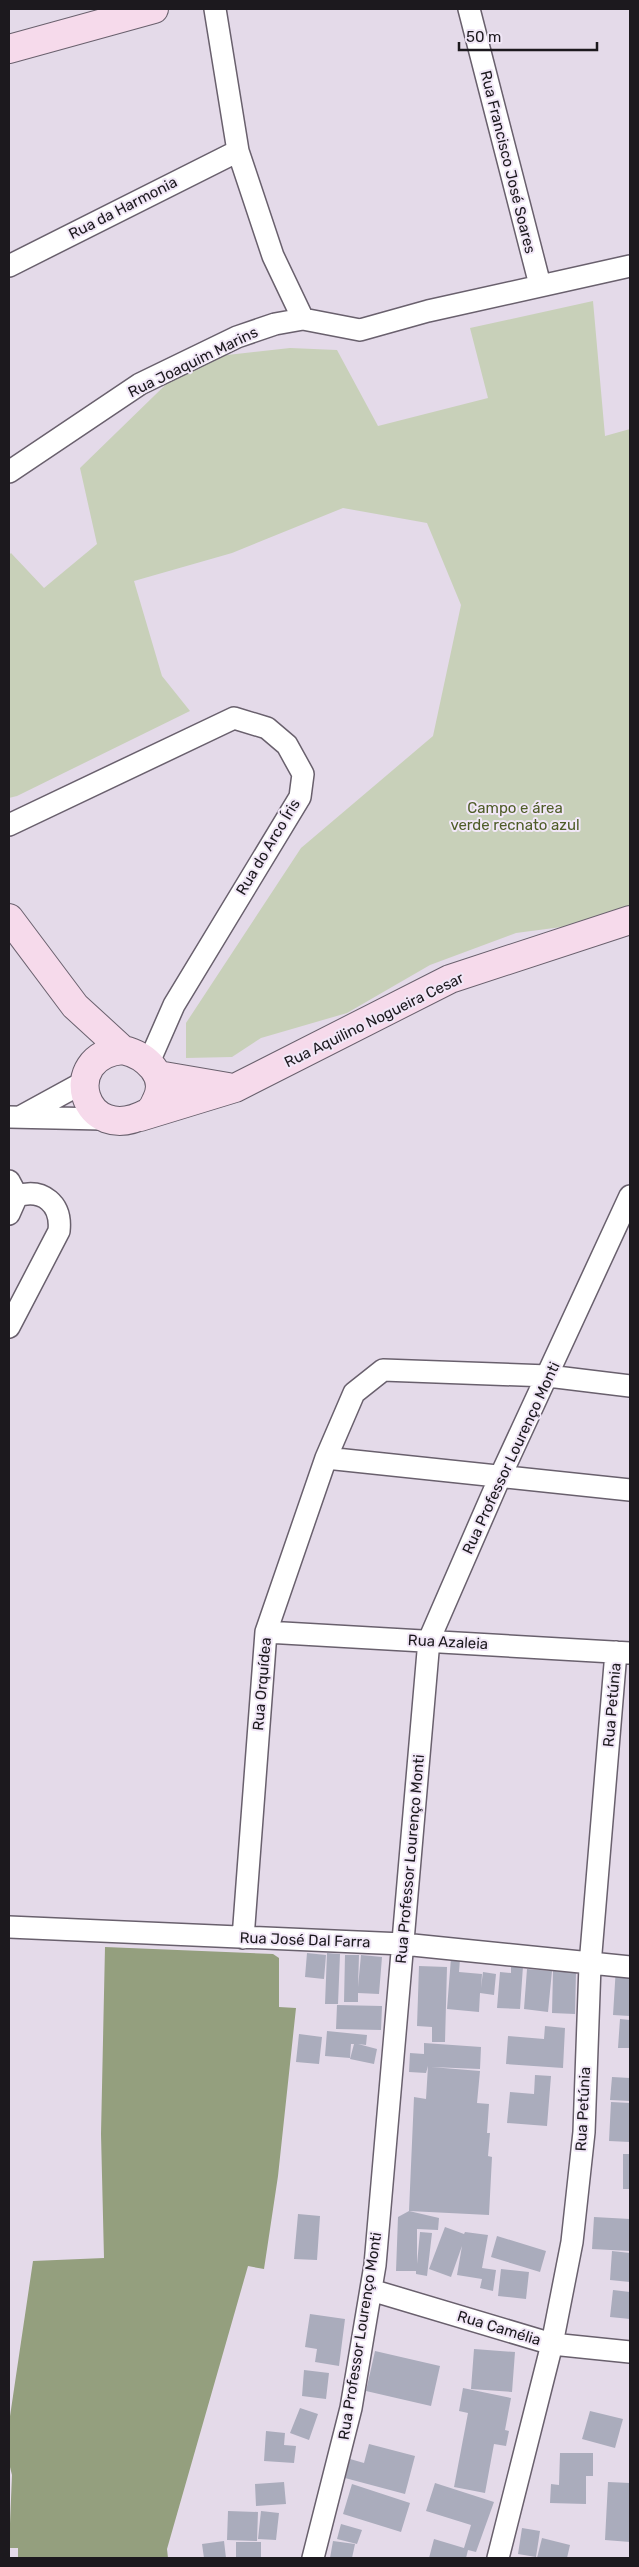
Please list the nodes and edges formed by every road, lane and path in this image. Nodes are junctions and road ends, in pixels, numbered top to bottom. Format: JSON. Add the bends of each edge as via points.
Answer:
{"nodes":[{"id":1,"x":154,"y":9,"type":"edge"},
{"id":2,"x":215,"y":9,"type":"edge"},
{"id":3,"x":469,"y":9,"type":"edge"},
{"id":4,"x":9,"y":50,"type":"edge"},
{"id":5,"x":238,"y":151,"type":"junction"},
{"id":6,"x":9,"y":266,"type":"edge"},
{"id":7,"x":630,"y":266,"type":"edge"},
{"id":8,"x":540,"y":285,"type":"junction"},
{"id":9,"x":303,"y":319,"type":"junction"},
{"id":10,"x":9,"y":472,"type":"edge"},
{"id":11,"x":9,"y":825,"type":"edge"},
{"id":12,"x":9,"y":918,"type":"edge"},
{"id":13,"x":630,"y":920,"type":"edge"},
{"id":14,"x":75,"y":1006,"type":"junction"},
{"id":15,"x":123,"y":1050,"type":"junction"},
{"id":16,"x":153,"y":1069,"type":"junction"},
{"id":17,"x":88,"y":1073,"type":"junction"},
{"id":18,"x":235,"y":1088,"type":"junction"},
{"id":19,"x":14,"y":1117,"type":"edge"},
{"id":20,"x":140,"y":1117,"type":"junction"},
{"id":21,"x":102,"y":1119,"type":"junction"},
{"id":22,"x":630,"y":1196,"type":"edge"},
{"id":23,"x":12,"y":1197,"type":"edge"},
{"id":24,"x":9,"y":1327,"type":"edge"},
{"id":25,"x":548,"y":1376,"type":"junction"},
{"id":26,"x":630,"y":1386,"type":"edge"},
{"id":27,"x":326,"y":1458,"type":"junction"},
{"id":28,"x":500,"y":1477,"type":"junction"},
{"id":29,"x":630,"y":1490,"type":"edge"},
{"id":30,"x":266,"y":1632,"type":"junction"},
{"id":31,"x":429,"y":1640,"type":"junction"},
{"id":32,"x":623,"y":1652,"type":"edge"},
{"id":33,"x":9,"y":1928,"type":"edge"},
{"id":34,"x":243,"y":1938,"type":"junction"},
{"id":35,"x":402,"y":1944,"type":"junction"},
{"id":36,"x":590,"y":1965,"type":"junction"},
{"id":37,"x":630,"y":1967,"type":"edge"},
{"id":38,"x":371,"y":2290,"type":"junction"},
{"id":39,"x":552,"y":2344,"type":"junction"},
{"id":40,"x":630,"y":2352,"type":"edge"},
{"id":41,"x":313,"y":2558,"type":"edge"},
{"id":42,"x":498,"y":2558,"type":"edge"}],
"edges":[{"from":1,"to":4,"type":"street"},
{"from":2,"to":5,"type":"street"},
{"from":3,"to":8,"type":"street","name":"Rua Francisco José Soares"},
{"from":5,"to":6,"type":"street","name":"Rua da Harmonia"},
{"from":5,"to":9,"type":"street","via":[[274,256]]},
{"from":7,"to":8,"type":"street","name":"Rua Joaquim Marins"},
{"from":8,"to":9,"type":"street","name":"Rua Joaquim Marins","via":[[360,330]]},
{"from":9,"to":10,"type":"street","name":"Rua Joaquim Marins","via":[[275,324],[237,337],[140,384]]},
{"from":11,"to":16,"type":"street","name":"Rua do Arco Íris","via":[[234,718],[267,728],[287,745],[302,774],[300,796],[174,1005]]},
{"from":12,"to":14,"type":"street"},
{"from":13,"to":18,"type":"street","name":"Rua Aquilino Nogueira Cesar","via":[[450,979]]},
{"from":14,"to":15,"type":"street"},
{"from":14,"to":17,"type":"street"},
{"from":15,"to":16,"type":"street","via":[[136,1053]]},
{"from":15,"to":17,"type":"street","via":[[99,1056]]},
{"from":16,"to":18,"type":"street"},
{"from":16,"to":20,"type":"street","via":[[158,1098],[151,1111]]},
{"from":17,"to":19,"type":"street"},
{"from":17,"to":21,"type":"street","via":[[86,1098]]},
{"from":18,"to":20,"type":"street","name":"Rua Aquilino Nogueira Cesar"},
{"from":19,"to":21,"type":"street"},
{"from":20,"to":21,"type":"street","via":[[125,1122]]},
{"from":22,"to":25,"type":"street","name":"Rua Professor Lourenço Monti"},
{"from":23,"to":24,"type":"street","via":[[36,1193],[46,1197],[58,1211],[60,1221],[59,1230]]},
{"from":25,"to":26,"type":"street"},
{"from":25,"to":27,"type":"street","name":"Rua Orquídea","via":[[383,1370],[354,1394]]},
{"from":25,"to":28,"type":"street","name":"Rua Professor Lourenço Monti"},
{"from":27,"to":28,"type":"street"},
{"from":27,"to":30,"type":"street","name":"Rua Orquídea"},
{"from":28,"to":29,"type":"street"},
{"from":28,"to":31,"type":"street","name":"Rua Professor Lourenço Monti"},
{"from":30,"to":31,"type":"street","name":"Rua Azaleia"},
{"from":30,"to":34,"type":"street","name":"Rua Orquídea"},
{"from":31,"to":32,"type":"street","name":"Rua Azaleia"},
{"from":31,"to":35,"type":"street","name":"Rua Professor Lourenço Monti"},
{"from":32,"to":36,"type":"street","name":"Rua Petúnia"},
{"from":33,"to":34,"type":"street","name":"Rua José Dal Farra"},
{"from":34,"to":35,"type":"street","name":"Rua José Dal Farra"},
{"from":35,"to":36,"type":"street","name":"Rua José Dal Farra"},
{"from":35,"to":38,"type":"street","name":"Rua Professor Lourenço Monti"},
{"from":36,"to":37,"type":"street","name":"Rua José Dal Farra"},
{"from":36,"to":39,"type":"street","name":"Rua Petúnia","via":[[584,2132],[572,2242]]},
{"from":38,"to":39,"type":"street","name":"Rua Camélia"},
{"from":38,"to":41,"type":"street","name":"Rua Professor Lourenço Monti","via":[[351,2408]]},
{"from":39,"to":40,"type":"street","name":"Rua Camélia"},
{"from":39,"to":42,"type":"street","name":"Rua Petúnia"}]}
